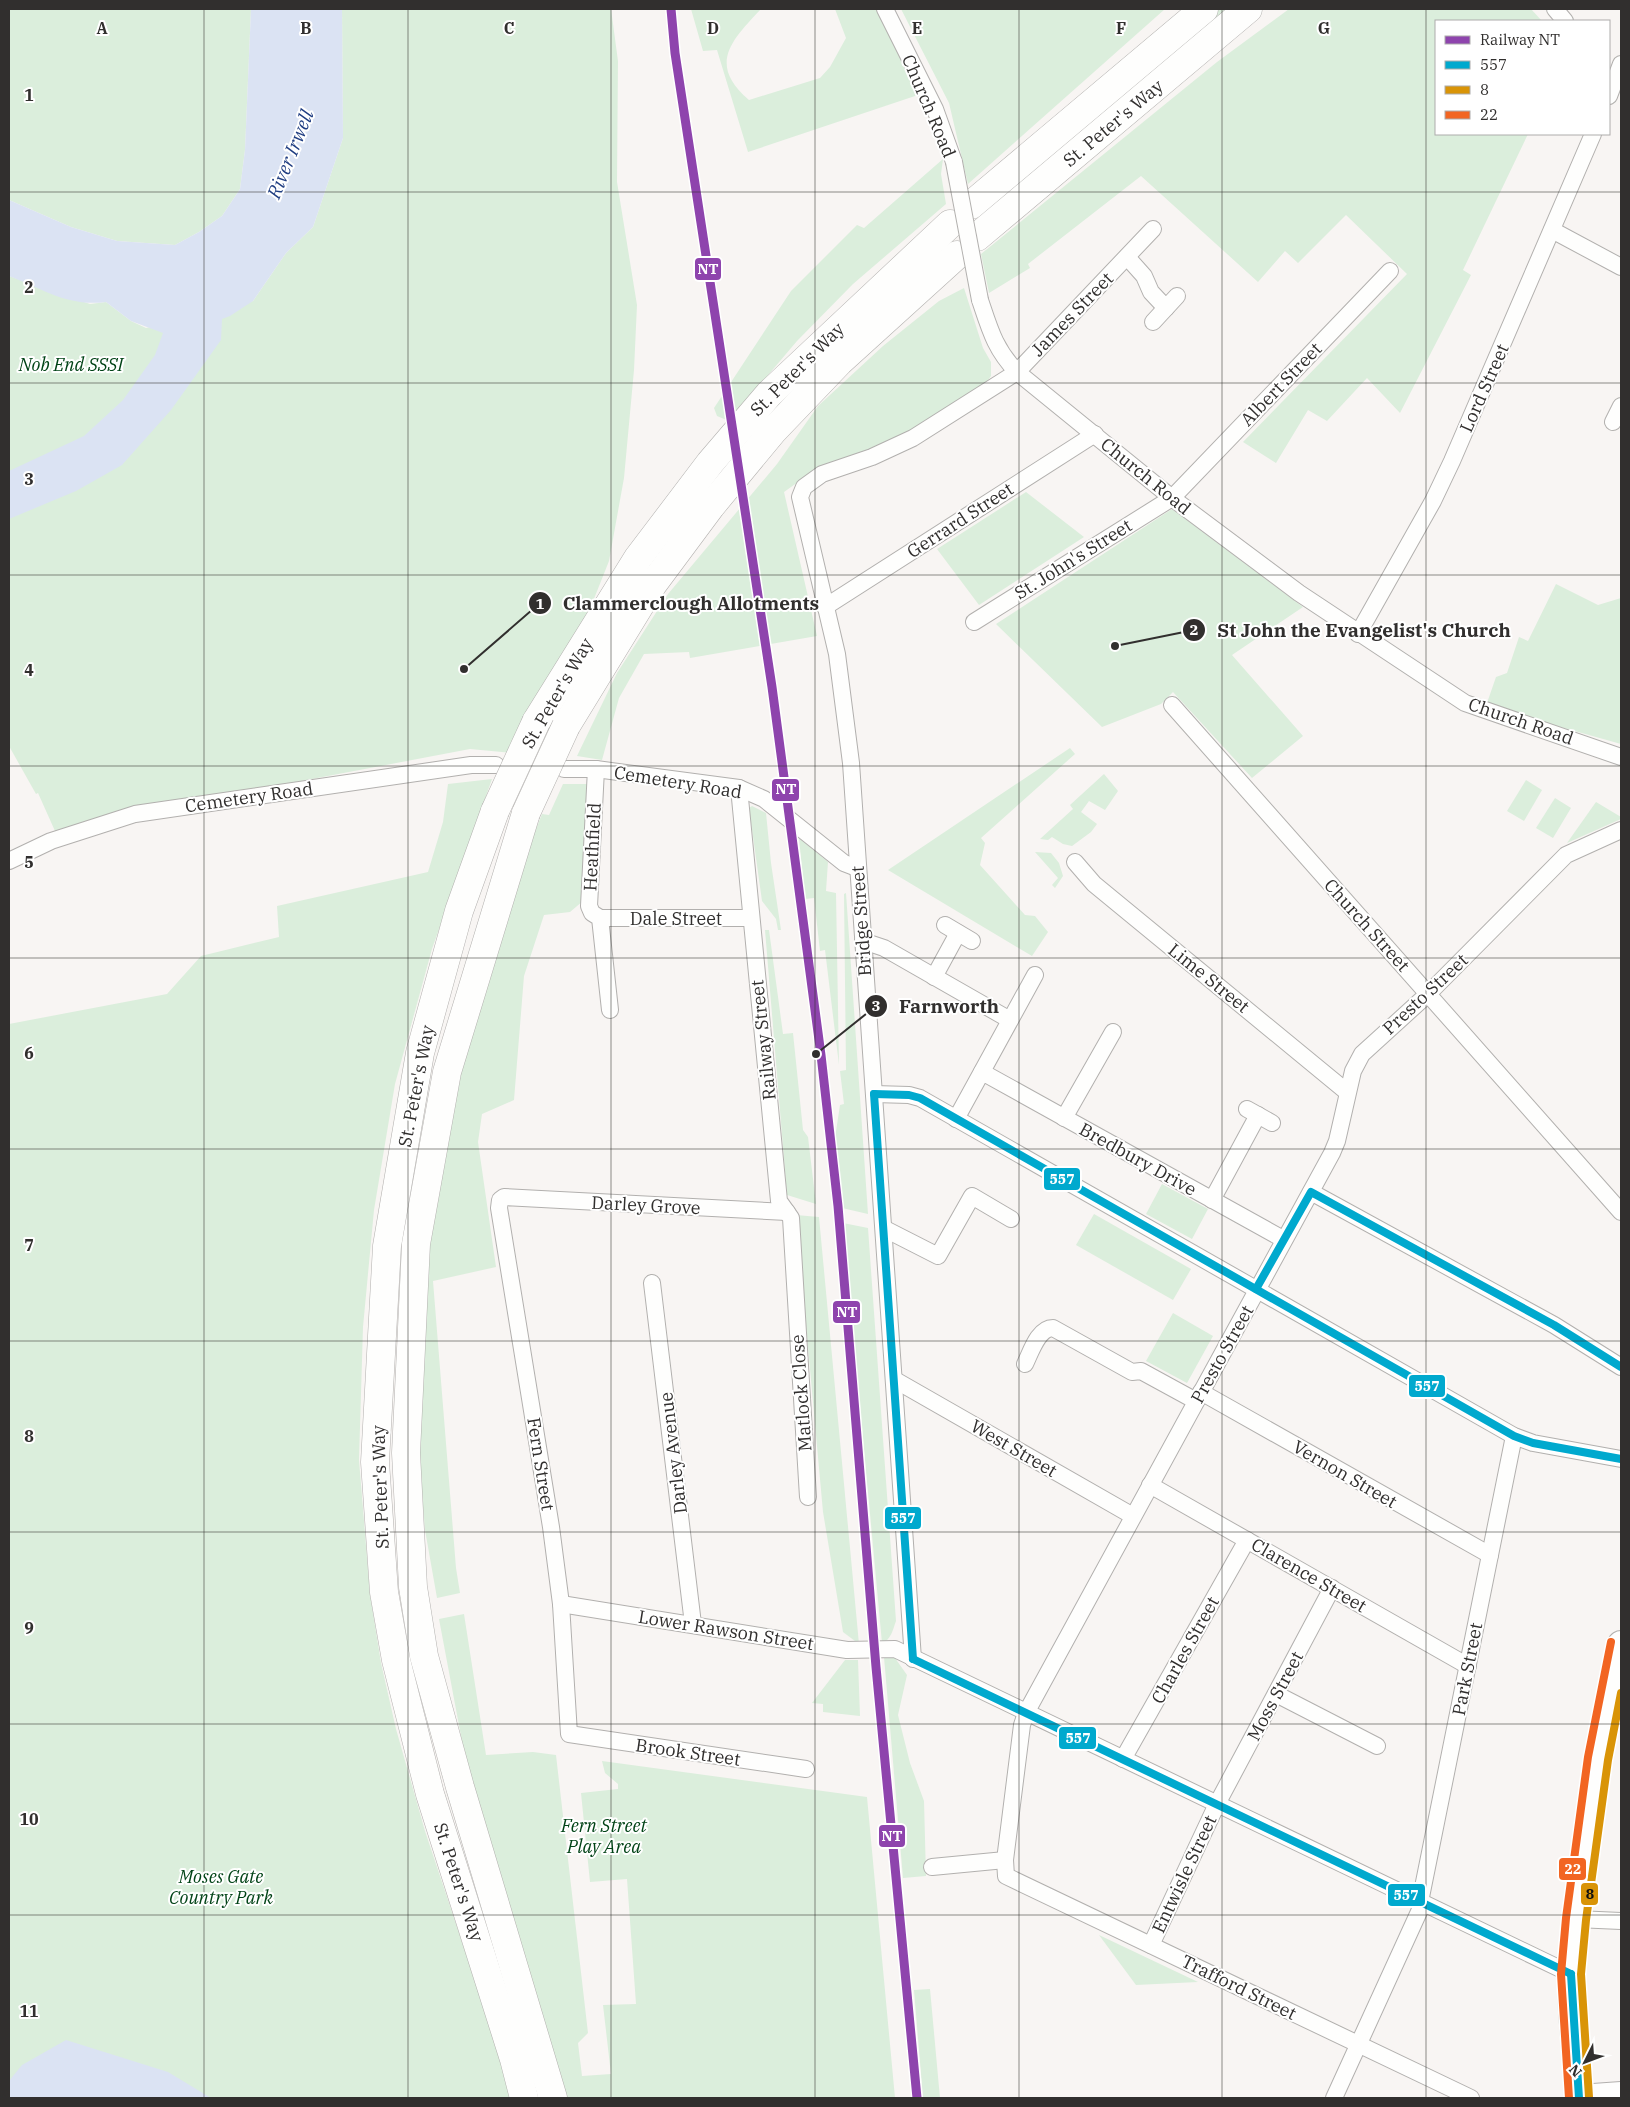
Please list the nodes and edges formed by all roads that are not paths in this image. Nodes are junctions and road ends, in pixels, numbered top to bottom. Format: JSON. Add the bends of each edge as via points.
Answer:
{"nodes":[{"id":1,"x":885,"y":9,"type":"edge"},
{"id":2,"x":1194,"y":9,"type":"edge"},
{"id":3,"x":1204,"y":9,"type":"edge"},
{"id":4,"x":1248,"y":9,"type":"edge"},
{"id":5,"x":1262,"y":9,"type":"edge"},
{"id":6,"x":1555,"y":9,"type":"edge"},
{"id":7,"x":1564,"y":20,"type":"edge"},
{"id":8,"x":1144,"y":59,"type":"junction"},
{"id":9,"x":1621,"y":64,"type":"edge"},
{"id":10,"x":1163,"y":80,"type":"junction"},
{"id":11,"x":1613,"y":87,"type":"edge"},
{"id":12,"x":1593,"y":135,"type":"edge"},
{"id":13,"x":971,"y":205,"type":"dead end"},
{"id":14,"x":950,"y":224,"type":"dead end"},
{"id":15,"x":1153,"y":229,"type":"dead end"},
{"id":16,"x":1552,"y":230,"type":"junction"},
{"id":17,"x":977,"y":237,"type":"dead end"},
{"id":18,"x":957,"y":255,"type":"dead end"},
{"id":19,"x":1127,"y":257,"type":"junction"},
{"id":20,"x":1621,"y":267,"type":"edge"},
{"id":21,"x":1390,"y":271,"type":"dead end"},
{"id":22,"x":1153,"y":322,"type":"dead end"},
{"id":23,"x":1017,"y":372,"type":"junction"},
{"id":24,"x":1621,"y":406,"type":"edge"},
{"id":25,"x":1613,"y":422,"type":"dead end"},
{"id":26,"x":1095,"y":434,"type":"junction"},
{"id":27,"x":804,"y":487,"type":"joint"},
{"id":28,"x":1172,"y":498,"type":"junction"},
{"id":29,"x":825,"y":607,"type":"junction"},
{"id":30,"x":974,"y":622,"type":"dead end"},
{"id":31,"x":1358,"y":634,"type":"junction"},
{"id":32,"x":1172,"y":705,"type":"dead end"},
{"id":33,"x":1621,"y":757,"type":"edge"},
{"id":34,"x":496,"y":765,"type":"dead end"},
{"id":35,"x":564,"y":769,"type":"dead end"},
{"id":36,"x":596,"y":769,"type":"junction"},
{"id":37,"x":745,"y":791,"type":"junction"},
{"id":38,"x":1621,"y":830,"type":"edge"},
{"id":39,"x":9,"y":861,"type":"edge"},
{"id":40,"x":1075,"y":862,"type":"dead end"},
{"id":41,"x":857,"y":868,"type":"junction"},
{"id":42,"x":600,"y":918,"type":"junction"},
{"id":43,"x":751,"y":918,"type":"junction"},
{"id":44,"x":863,"y":941,"type":"junction"},
{"id":45,"x":972,"y":941,"type":"dead end"},
{"id":46,"x":1035,"y":975,"type":"dead end"},
{"id":47,"x":934,"y":977,"type":"junction"},
{"id":48,"x":1428,"y":994,"type":"junction"},
{"id":49,"x":610,"y":1010,"type":"dead end"},
{"id":50,"x":1010,"y":1020,"type":"junction"},
{"id":51,"x":1113,"y":1032,"type":"dead end"},
{"id":52,"x":982,"y":1072,"type":"junction"},
{"id":53,"x":1346,"y":1092,"type":"junction"},
{"id":54,"x":874,"y":1094,"type":"junction"},
{"id":55,"x":1259,"y":1116,"type":"dead end"},
{"id":56,"x":1064,"y":1118,"type":"junction"},
{"id":57,"x":956,"y":1119,"type":"junction"},
{"id":58,"x":1311,"y":1192,"type":"junction"},
{"id":59,"x":504,"y":1198,"type":"joint"},
{"id":60,"x":1212,"y":1200,"type":"junction"},
{"id":61,"x":788,"y":1212,"type":"junction"},
{"id":62,"x":1621,"y":1212,"type":"edge"},
{"id":63,"x":1011,"y":1218,"type":"dead end"},
{"id":64,"x":885,"y":1229,"type":"junction"},
{"id":65,"x":1283,"y":1239,"type":"junction"},
{"id":66,"x":652,"y":1283,"type":"dead end"},
{"id":67,"x":795,"y":1288,"type":"joint"},
{"id":68,"x":1256,"y":1289,"type":"junction"},
{"id":69,"x":1025,"y":1364,"type":"dead end"},
{"id":70,"x":1621,"y":1367,"type":"edge"},
{"id":71,"x":895,"y":1380,"type":"junction"},
{"id":72,"x":1198,"y":1396,"type":"junction"},
{"id":73,"x":1514,"y":1436,"type":"junction"},
{"id":74,"x":1621,"y":1459,"type":"edge"},
{"id":75,"x":1150,"y":1485,"type":"junction"},
{"id":76,"x":808,"y":1497,"type":"dead end"},
{"id":77,"x":1133,"y":1516,"type":"junction"},
{"id":78,"x":1247,"y":1540,"type":"junction"},
{"id":79,"x":1490,"y":1555,"type":"junction"},
{"id":80,"x":1332,"y":1588,"type":"junction"},
{"id":81,"x":561,"y":1604,"type":"junction"},
{"id":82,"x":693,"y":1624,"type":"junction"},
{"id":83,"x":1621,"y":1644,"type":"edge"},
{"id":84,"x":913,"y":1659,"type":"junction"},
{"id":85,"x":1468,"y":1666,"type":"junction"},
{"id":86,"x":1276,"y":1694,"type":"junction"},
{"id":87,"x":1026,"y":1713,"type":"junction"},
{"id":88,"x":570,"y":1734,"type":"joint"},
{"id":89,"x":1377,"y":1746,"type":"dead end"},
{"id":90,"x":1123,"y":1759,"type":"junction"},
{"id":91,"x":806,"y":1769,"type":"dead end"},
{"id":92,"x":1217,"y":1804,"type":"junction"},
{"id":93,"x":932,"y":1867,"type":"dead end"},
{"id":94,"x":1005,"y":1868,"type":"junction"},
{"id":95,"x":1422,"y":1902,"type":"junction"},
{"id":96,"x":1576,"y":1919,"type":"junction"},
{"id":97,"x":1621,"y":1922,"type":"edge"},
{"id":98,"x":1151,"y":1945,"type":"junction"},
{"id":99,"x":1572,"y":1974,"type":"junction"},
{"id":100,"x":1358,"y":2045,"type":"junction"},
{"id":101,"x":1621,"y":2090,"type":"edge"},
{"id":102,"x":1579,"y":2095,"type":"edge"},
{"id":103,"x":524,"y":2098,"type":"edge"},
{"id":104,"x":553,"y":2098,"type":"edge"},
{"id":105,"x":1334,"y":2098,"type":"edge"},
{"id":106,"x":1471,"y":2098,"type":"edge"}],
"edges":[{"from":1,"to":23,"type":"street","name":"Church Road","bridge":true,"via":[[934,109],[954,162],[980,300],[993,341]]},
{"from":2,"to":8,"type":"highway"},
{"from":3,"to":8,"type":"highway"},
{"from":4,"to":10,"type":"highway","name":"St. Peter's Way"},
{"from":5,"to":10,"type":"highway"},
{"from":6,"to":7,"type":"street"},
{"from":8,"to":13,"type":"highway","name":"St. Peter's Way"},
{"from":9,"to":11,"type":"street"},
{"from":10,"to":17,"type":"highway","name":"St. Peter's Way"},
{"from":12,"to":16,"type":"street","name":"Lord Street"},
{"from":14,"to":103,"type":"highway","name":"St. Peter's Way","bridge":true,"via":[[768,394],[710,462],[638,558],[536,722],[495,811],[459,910],[420,1053],[387,1246],[375,1462],[384,1592],[396,1660],[430,1794]]},
{"from":15,"to":19,"type":"street","name":"James Street"},
{"from":16,"to":20,"type":"street"},
{"from":16,"to":31,"type":"street","name":"Lord Street","via":[[1452,462]]},
{"from":18,"to":104,"type":"highway","name":"St. Peter's Way","bridge":true,"via":[[839,362],[773,431],[653,584],[566,726],[526,813],[447,1072],[416,1244],[406,1453],[413,1587],[424,1656]]},
{"from":19,"to":22,"type":"street","name":"James Street","via":[[1144,276],[1151,292],[1172,302]]},
{"from":19,"to":23,"type":"street","name":"James Street"},
{"from":21,"to":28,"type":"street","name":"Albert Street"},
{"from":23,"to":26,"type":"street","name":"Church Road"},
{"from":23,"to":27,"type":"street","name":"James Street","via":[[913,438],[872,458],[822,474]]},
{"from":24,"to":25,"type":"street"},
{"from":26,"to":28,"type":"street","name":"Church Road"},
{"from":26,"to":29,"type":"street","name":"Gerrard Street"},
{"from":27,"to":29,"type":"street","name":"Bridge Street","via":[[800,497],[801,508]]},
{"from":28,"to":30,"type":"street","name":"St. John's Street"},
{"from":28,"to":31,"type":"street","name":"Church Road"},
{"from":29,"to":41,"type":"street","name":"Bridge Street","via":[[844,692]]},
{"from":31,"to":33,"type":"street","name":"Church Road","via":[[1465,703]]},
{"from":32,"to":48,"type":"street","name":"Church Street"},
{"from":34,"to":39,"type":"street","name":"Cemetery Road","via":[[471,765],[135,814],[51,841]]},
{"from":35,"to":36,"type":"street","name":"Cemetery Road"},
{"from":36,"to":37,"type":"street","name":"Cemetery Road"},
{"from":36,"to":42,"type":"street","name":"Heathfield","via":[[589,906],[592,913]]},
{"from":37,"to":41,"type":"street","name":"Cemetery Road","via":[[764,799],[839,859]]},
{"from":37,"to":43,"type":"street","name":"Railway Street"},
{"from":38,"to":48,"type":"street","name":"Presto Street","via":[[1566,855]]},
{"from":40,"to":53,"type":"street","name":"Lime Street","via":[[1094,884]]},
{"from":41,"to":44,"type":"street","name":"Bridge Street"},
{"from":42,"to":43,"type":"street","name":"Dale Street"},
{"from":42,"to":49,"type":"street","name":"Heathfield"},
{"from":43,"to":61,"type":"street","name":"Railway Street","via":[[779,1201]]},
{"from":44,"to":47,"type":"street","via":[[884,948]]},
{"from":44,"to":54,"type":"street","name":"Bridge Street"},
{"from":45,"to":47,"type":"street","via":[[952,929]]},
{"from":46,"to":50,"type":"street"},
{"from":47,"to":50,"type":"street"},
{"from":48,"to":53,"type":"street","name":"Presto Street","via":[[1362,1054]]},
{"from":48,"to":62,"type":"street","name":"Church Street"},
{"from":50,"to":52,"type":"street"},
{"from":51,"to":56,"type":"street","name":"Bredbury Drive"},
{"from":52,"to":56,"type":"street","name":"Bredbury Drive"},
{"from":52,"to":57,"type":"street"},
{"from":53,"to":58,"type":"street","name":"Presto Street","via":[[1337,1141]]},
{"from":54,"to":57,"type":"street","via":[[920,1098]]},
{"from":54,"to":64,"type":"street","name":"Bridge Street"},
{"from":55,"to":60,"type":"street","name":"Bredbury Drive"},
{"from":56,"to":60,"type":"street","name":"Bredbury Drive"},
{"from":57,"to":68,"type":"street"},
{"from":58,"to":65,"type":"street","name":"Presto Street"},
{"from":58,"to":70,"type":"street","via":[[1554,1325]]},
{"from":59,"to":61,"type":"street","name":"Darley Grove"},
{"from":59,"to":81,"type":"street","name":"Fern Street","via":[[500,1200],[499,1208]]},
{"from":60,"to":65,"type":"street","name":"Bredbury Drive"},
{"from":61,"to":67,"type":"street","name":"Railway Street"},
{"from":63,"to":64,"type":"street","via":[[972,1196],[938,1256]]},
{"from":64,"to":71,"type":"street","name":"Bridge Street"},
{"from":65,"to":68,"type":"street","name":"Presto Street"},
{"from":66,"to":82,"type":"street","name":"Darley Avenue"},
{"from":67,"to":76,"type":"street","name":"Matlock Close"},
{"from":68,"to":72,"type":"street","name":"Presto Street"},
{"from":68,"to":73,"type":"street"},
{"from":69,"to":72,"type":"street","name":"Vernon Street","via":[[1042,1332],[1053,1328],[1132,1372],[1141,1371]]},
{"from":71,"to":77,"type":"street","name":"West Street"},
{"from":71,"to":84,"type":"street","name":"Bridge Street"},
{"from":72,"to":75,"type":"street","name":"Presto Street"},
{"from":72,"to":79,"type":"street","name":"Vernon Street"},
{"from":73,"to":74,"type":"street","via":[[1533,1443]]},
{"from":73,"to":79,"type":"street","name":"Park Street"},
{"from":75,"to":77,"type":"street","name":"Presto Street"},
{"from":75,"to":78,"type":"street","name":"Clarence Street"},
{"from":77,"to":87,"type":"street","name":"Presto Street"},
{"from":78,"to":80,"type":"street","name":"Clarence Street"},
{"from":78,"to":90,"type":"street","name":"Charles Street"},
{"from":79,"to":85,"type":"street","name":"Park Street"},
{"from":80,"to":85,"type":"street","name":"Clarence Street"},
{"from":80,"to":86,"type":"street","name":"Moss Street"},
{"from":81,"to":82,"type":"street","name":"Lower Rawson Street"},
{"from":81,"to":88,"type":"street","name":"Fern Street"},
{"from":82,"to":84,"type":"street","name":"Lower Rawson Street","via":[[854,1651],[892,1649]]},
{"from":83,"to":96,"type":"main road","via":[[1598,1758]]},
{"from":84,"to":87,"type":"street"},
{"from":85,"to":95,"type":"street","name":"Park Street"},
{"from":86,"to":89,"type":"street"},
{"from":86,"to":92,"type":"street","name":"Moss Street"},
{"from":87,"to":90,"type":"street"},
{"from":87,"to":94,"type":"street","name":"Presto Street"},
{"from":88,"to":91,"type":"street","name":"Brook Street"},
{"from":90,"to":92,"type":"street"},
{"from":92,"to":95,"type":"street"},
{"from":92,"to":98,"type":"street","name":"Entwisle Street"},
{"from":93,"to":94,"type":"street"},
{"from":94,"to":98,"type":"street","name":"Trafford Street"},
{"from":95,"to":99,"type":"street"},
{"from":95,"to":100,"type":"street","name":"Park Street"},
{"from":96,"to":97,"type":"street"},
{"from":96,"to":99,"type":"main road"},
{"from":98,"to":100,"type":"street","name":"Trafford Street"},
{"from":99,"to":102,"type":"main road"},
{"from":100,"to":105,"type":"street","name":"Park Street"},
{"from":100,"to":106,"type":"street","name":"Trafford Street"},
{"from":101,"to":102,"type":"street"}]}
